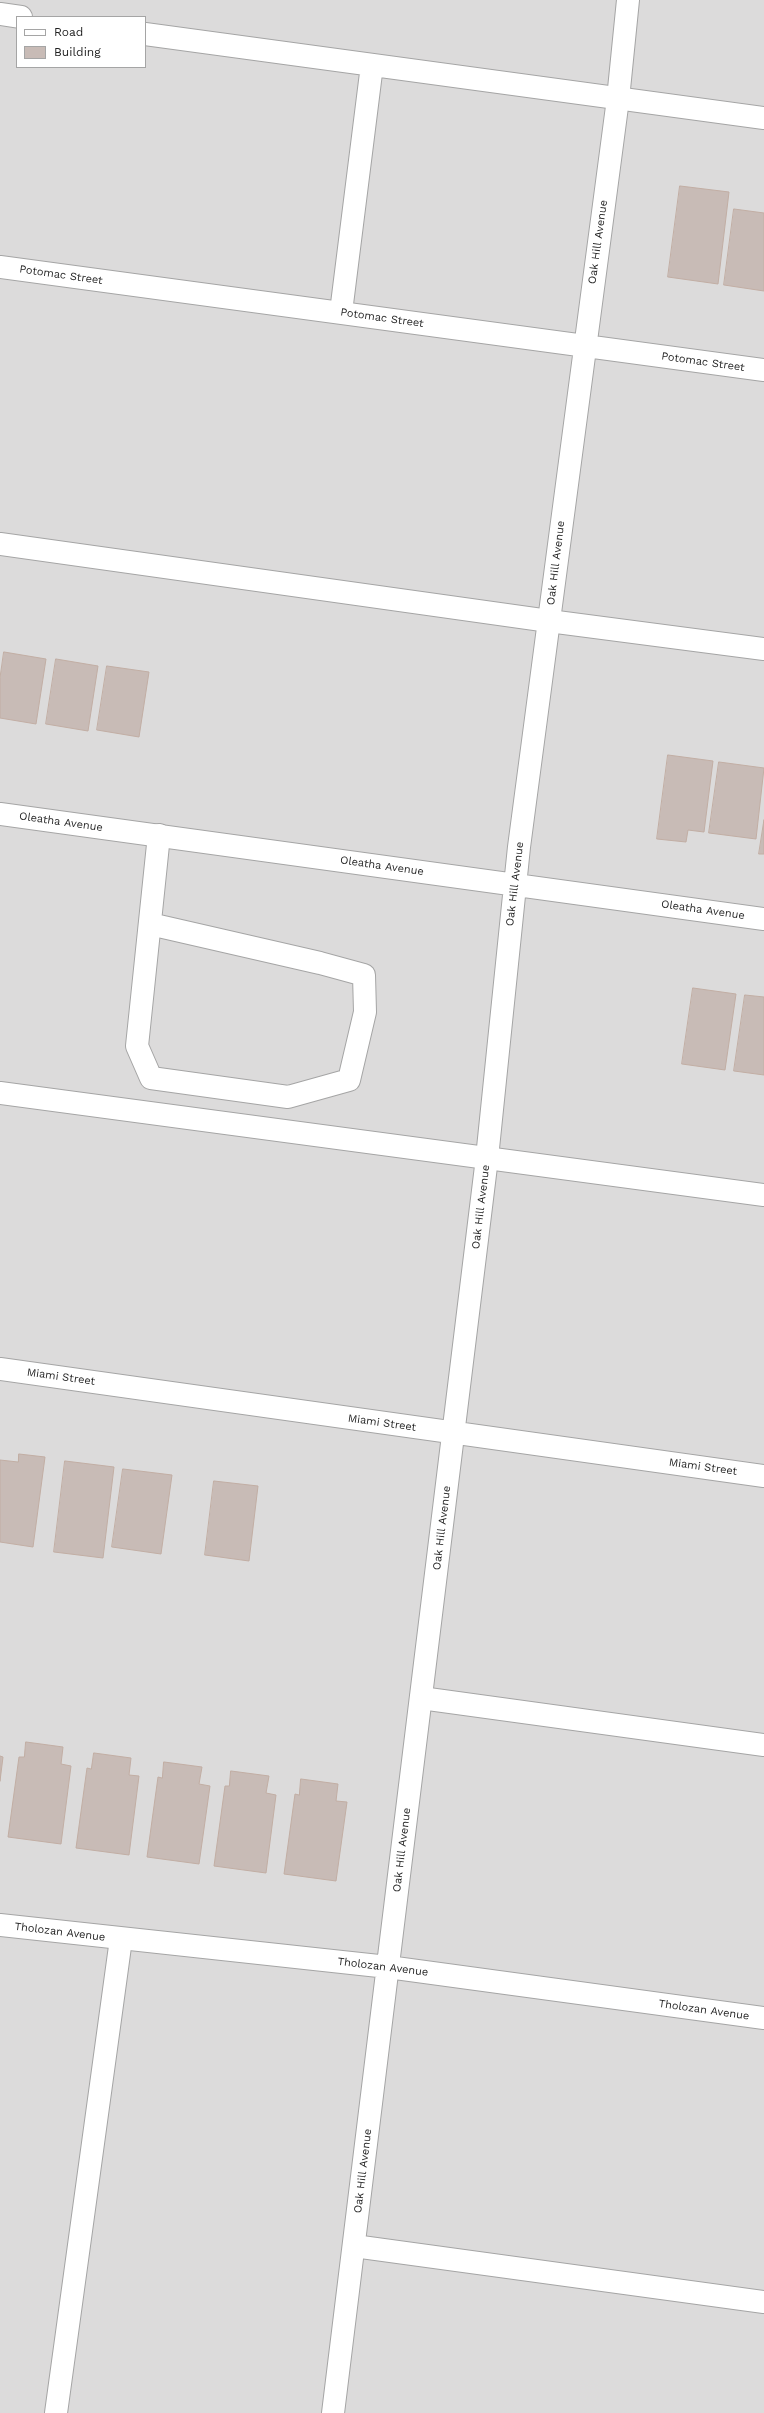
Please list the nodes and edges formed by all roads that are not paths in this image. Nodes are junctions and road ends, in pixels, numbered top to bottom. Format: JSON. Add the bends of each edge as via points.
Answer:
{"nodes":[{"id":1,"x":628,"y":0,"type":"edge"},
{"id":2,"x":0,"y":14,"type":"edge"},
{"id":3,"x":16,"y":16,"type":"edge"},
{"id":4,"x":146,"y":34,"type":"edge"},
{"id":5,"x":372,"y":65,"type":"junction"},
{"id":6,"x":618,"y":98,"type":"junction"},
{"id":7,"x":764,"y":118,"type":"edge"},
{"id":8,"x":0,"y":267,"type":"edge"},
{"id":9,"x":341,"y":312,"type":"junction"},
{"id":10,"x":584,"y":345,"type":"junction"},
{"id":11,"x":764,"y":370,"type":"edge"},
{"id":12,"x":0,"y":544,"type":"edge"},
{"id":13,"x":549,"y":622,"type":"junction"},
{"id":14,"x":764,"y":649,"type":"edge"},
{"id":15,"x":0,"y":814,"type":"edge"},
{"id":16,"x":159,"y":835,"type":"junction"},
{"id":17,"x":515,"y":884,"type":"junction"},
{"id":18,"x":764,"y":919,"type":"edge"},
{"id":19,"x":150,"y":924,"type":"junction"},
{"id":20,"x":0,"y":1093,"type":"edge"},
{"id":21,"x":487,"y":1158,"type":"junction"},
{"id":22,"x":764,"y":1195,"type":"edge"},
{"id":23,"x":0,"y":1369,"type":"edge"},
{"id":24,"x":454,"y":1433,"type":"junction"},
{"id":25,"x":764,"y":1476,"type":"edge"},
{"id":26,"x":421,"y":1698,"type":"junction"},
{"id":27,"x":764,"y":1745,"type":"edge"},
{"id":28,"x":0,"y":1925,"type":"edge"},
{"id":29,"x":121,"y":1939,"type":"junction"},
{"id":30,"x":388,"y":1967,"type":"junction"},
{"id":31,"x":764,"y":2018,"type":"edge"},
{"id":32,"x":354,"y":2246,"type":"junction"},
{"id":33,"x":764,"y":2302,"type":"edge"},
{"id":34,"x":56,"y":2413,"type":"edge"},
{"id":35,"x":333,"y":2413,"type":"edge"}],
"edges":[{"from":1,"to":6,"type":"street","name":"Oak Hill Avenue"},
{"from":2,"to":3,"type":"street"},
{"from":4,"to":5,"type":"street"},
{"from":5,"to":6,"type":"street"},
{"from":5,"to":9,"type":"street"},
{"from":6,"to":7,"type":"street"},
{"from":6,"to":10,"type":"street","name":"Oak Hill Avenue"},
{"from":8,"to":9,"type":"street","name":"Potomac Street"},
{"from":9,"to":10,"type":"street","name":"Potomac Street"},
{"from":10,"to":11,"type":"street","name":"Potomac Street"},
{"from":10,"to":13,"type":"street","name":"Oak Hill Avenue"},
{"from":12,"to":13,"type":"street"},
{"from":13,"to":14,"type":"street"},
{"from":13,"to":17,"type":"street","name":"Oak Hill Avenue"},
{"from":15,"to":16,"type":"street","name":"Oleatha Avenue"},
{"from":16,"to":17,"type":"street","name":"Oleatha Avenue"},
{"from":16,"to":19,"type":"street"},
{"from":17,"to":18,"type":"street","name":"Oleatha Avenue"},
{"from":17,"to":21,"type":"street","name":"Oak Hill Avenue"},
{"from":19,"to":19,"type":"street","via":[[137,1046],[150,1078],[288,1097],[349,1080],[365,1012],[364,975]]},
{"from":20,"to":21,"type":"street"},
{"from":21,"to":22,"type":"street"},
{"from":21,"to":24,"type":"street","name":"Oak Hill Avenue"},
{"from":23,"to":24,"type":"street","name":"Miami Street"},
{"from":24,"to":25,"type":"street","name":"Miami Street"},
{"from":24,"to":26,"type":"street","name":"Oak Hill Avenue"},
{"from":26,"to":27,"type":"street"},
{"from":26,"to":30,"type":"street","name":"Oak Hill Avenue"},
{"from":28,"to":29,"type":"street","name":"Tholozan Avenue"},
{"from":29,"to":30,"type":"street","name":"Tholozan Avenue"},
{"from":29,"to":34,"type":"street"},
{"from":30,"to":31,"type":"street","name":"Tholozan Avenue"},
{"from":30,"to":32,"type":"street","name":"Oak Hill Avenue"},
{"from":32,"to":33,"type":"street"},
{"from":32,"to":35,"type":"street","name":"Oak Hill Avenue"}]}
